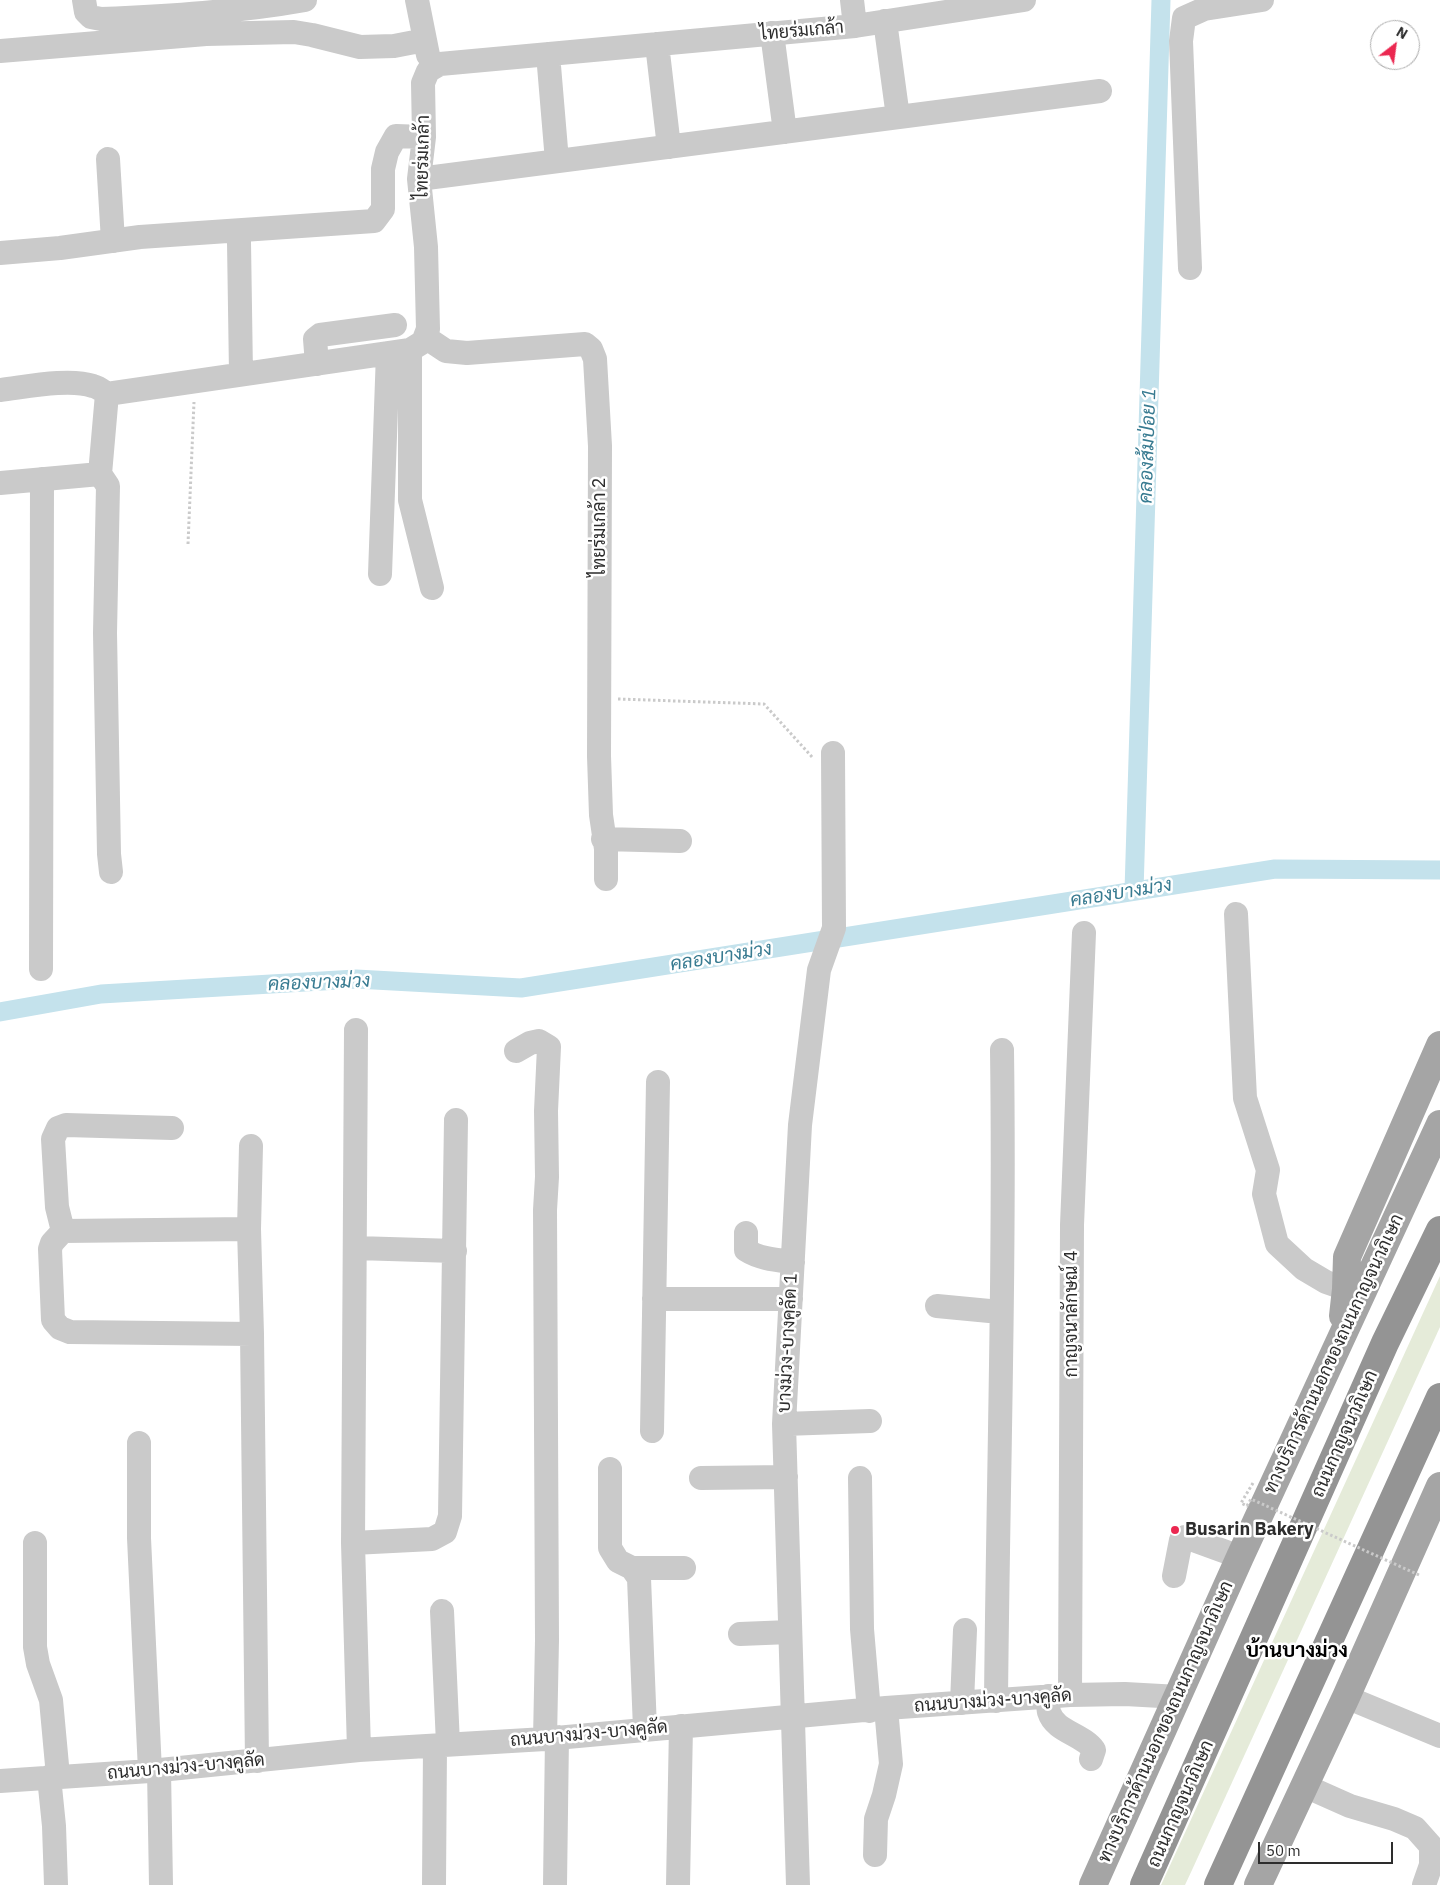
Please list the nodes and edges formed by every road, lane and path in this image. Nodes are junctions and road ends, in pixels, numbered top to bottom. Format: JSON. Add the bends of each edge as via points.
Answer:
{"nodes":[{"id":1,"x":84,"y":0,"type":"edge"},
{"id":2,"x":306,"y":0,"type":"edge"},
{"id":3,"x":417,"y":0,"type":"edge"},
{"id":4,"x":852,"y":0,"type":"edge"},
{"id":5,"x":1024,"y":0,"type":"edge"},
{"id":6,"x":1262,"y":0,"type":"edge"},
{"id":7,"x":885,"y":21,"type":"junction"},
{"id":8,"x":855,"y":26,"type":"junction"},
{"id":9,"x":772,"y":33,"type":"junction"},
{"id":10,"x":425,"y":40,"type":"junction"},
{"id":11,"x":657,"y":44,"type":"junction"},
{"id":12,"x":0,"y":51,"type":"edge"},
{"id":13,"x":548,"y":54,"type":"junction"},
{"id":14,"x":432,"y":69,"type":"junction"},
{"id":15,"x":1100,"y":91,"type":"dead end"},
{"id":16,"x":898,"y":117,"type":"junction"},
{"id":17,"x":785,"y":132,"type":"junction"},
{"id":18,"x":424,"y":136,"type":"junction"},
{"id":19,"x":669,"y":147,"type":"junction"},
{"id":20,"x":108,"y":159,"type":"dead end"},
{"id":21,"x":557,"y":162,"type":"junction"},
{"id":22,"x":420,"y":179,"type":"junction"},
{"id":23,"x":113,"y":241,"type":"junction"},
{"id":24,"x":239,"y":242,"type":"dead end"},
{"id":25,"x":0,"y":253,"type":"edge"},
{"id":26,"x":1190,"y":268,"type":"dead end"},
{"id":27,"x":395,"y":325,"type":"dead end"},
{"id":28,"x":407,"y":347,"type":"junction"},
{"id":29,"x":316,"y":364,"type":"junction"},
{"id":30,"x":241,"y":374,"type":"junction"},
{"id":31,"x":194,"y":381,"type":"junction"},
{"id":32,"x":0,"y":390,"type":"edge"},
{"id":33,"x":107,"y":394,"type":"junction"},
{"id":34,"x":100,"y":474,"type":"junction"},
{"id":35,"x":42,"y":480,"type":"junction"},
{"id":36,"x":0,"y":483,"type":"edge"},
{"id":37,"x":188,"y":544,"type":"dead end"},
{"id":38,"x":380,"y":574,"type":"dead end"},
{"id":39,"x":432,"y":588,"type":"dead end"},
{"id":40,"x":599,"y":699,"type":"junction"},
{"id":41,"x":833,"y":753,"type":"dead end"},
{"id":42,"x":833,"y":781,"type":"junction"},
{"id":43,"x":603,"y":839,"type":"junction"},
{"id":44,"x":680,"y":841,"type":"dead end"},
{"id":45,"x":111,"y":872,"type":"dead end"},
{"id":46,"x":606,"y":879,"type":"dead end"},
{"id":47,"x":1236,"y":914,"type":"dead end"},
{"id":48,"x":1084,"y":933,"type":"dead end"},
{"id":49,"x":41,"y":969,"type":"dead end"},
{"id":50,"x":356,"y":1030,"type":"dead end"},
{"id":51,"x":1440,"y":1045,"type":"edge"},
{"id":52,"x":1002,"y":1050,"type":"dead end"},
{"id":53,"x":516,"y":1051,"type":"dead end"},
{"id":54,"x":658,"y":1082,"type":"dead end"},
{"id":55,"x":456,"y":1120,"type":"dead end"},
{"id":56,"x":1440,"y":1124,"type":"edge"},
{"id":57,"x":172,"y":1128,"type":"dead end"},
{"id":58,"x":251,"y":1146,"type":"dead end"},
{"id":59,"x":249,"y":1229,"type":"junction"},
{"id":60,"x":1440,"y":1230,"type":"edge"},
{"id":61,"x":63,"y":1231,"type":"junction"},
{"id":62,"x":746,"y":1233,"type":"dead end"},
{"id":63,"x":356,"y":1248,"type":"junction"},
{"id":64,"x":455,"y":1250,"type":"junction"},
{"id":65,"x":793,"y":1262,"type":"junction"},
{"id":66,"x":1346,"y":1289,"type":"junction"},
{"id":67,"x":654,"y":1299,"type":"junction"},
{"id":68,"x":791,"y":1299,"type":"junction"},
{"id":69,"x":937,"y":1306,"type":"dead end"},
{"id":70,"x":1000,"y":1312,"type":"junction"},
{"id":71,"x":252,"y":1334,"type":"junction"},
{"id":72,"x":1339,"y":1342,"type":"junction"},
{"id":73,"x":1440,"y":1397,"type":"edge"},
{"id":74,"x":870,"y":1421,"type":"dead end"},
{"id":75,"x":784,"y":1424,"type":"junction"},
{"id":76,"x":652,"y":1432,"type":"dead end"},
{"id":77,"x":139,"y":1442,"type":"dead end"},
{"id":78,"x":610,"y":1469,"type":"dead end"},
{"id":79,"x":786,"y":1477,"type":"junction"},
{"id":80,"x":702,"y":1478,"type":"dead end"},
{"id":81,"x":860,"y":1478,"type":"dead end"},
{"id":82,"x":1253,"y":1484,"type":"dead end"},
{"id":83,"x":1440,"y":1486,"type":"edge"},
{"id":84,"x":35,"y":1543,"type":"dead end"},
{"id":85,"x":353,"y":1543,"type":"junction"},
{"id":86,"x":1240,"y":1557,"type":"junction"},
{"id":87,"x":632,"y":1568,"type":"junction"},
{"id":88,"x":684,"y":1568,"type":"dead end"},
{"id":89,"x":1420,"y":1575,"type":"dead end"},
{"id":90,"x":1174,"y":1576,"type":"dead end"},
{"id":91,"x":442,"y":1611,"type":"dead end"},
{"id":92,"x":964,"y":1630,"type":"dead end"},
{"id":93,"x":790,"y":1632,"type":"junction"},
{"id":94,"x":740,"y":1634,"type":"dead end"},
{"id":95,"x":1059,"y":1696,"type":"junction"},
{"id":96,"x":1179,"y":1697,"type":"junction"},
{"id":97,"x":1346,"y":1697,"type":"junction"},
{"id":98,"x":996,"y":1701,"type":"junction"},
{"id":99,"x":962,"y":1703,"type":"junction"},
{"id":100,"x":877,"y":1710,"type":"junction"},
{"id":101,"x":792,"y":1717,"type":"junction"},
{"id":102,"x":681,"y":1726,"type":"junction"},
{"id":103,"x":645,"y":1729,"type":"junction"},
{"id":104,"x":1440,"y":1736,"type":"edge"},
{"id":105,"x":551,"y":1738,"type":"junction"},
{"id":106,"x":441,"y":1745,"type":"junction"},
{"id":107,"x":359,"y":1750,"type":"junction"},
{"id":108,"x":1091,"y":1760,"type":"dead end"},
{"id":109,"x":257,"y":1761,"type":"junction"},
{"id":110,"x":155,"y":1771,"type":"junction"},
{"id":111,"x":54,"y":1777,"type":"junction"},
{"id":112,"x":0,"y":1781,"type":"edge"},
{"id":113,"x":1305,"y":1786,"type":"junction"},
{"id":114,"x":875,"y":1856,"type":"dead end"},
{"id":115,"x":56,"y":1885,"type":"edge"},
{"id":116,"x":161,"y":1885,"type":"edge"},
{"id":117,"x":434,"y":1885,"type":"edge"},
{"id":118,"x":555,"y":1885,"type":"edge"},
{"id":119,"x":678,"y":1885,"type":"edge"},
{"id":120,"x":798,"y":1885,"type":"edge"},
{"id":121,"x":1093,"y":1885,"type":"edge"},
{"id":122,"x":1144,"y":1885,"type":"edge"},
{"id":123,"x":1218,"y":1885,"type":"edge"},
{"id":124,"x":1258,"y":1885,"type":"edge"},
{"id":125,"x":1424,"y":1885,"type":"edge"}],
"edges":[{"from":1,"to":2,"type":"street","via":[[86,12],[101,19],[170,16]]},
{"from":3,"to":10,"type":"street"},
{"from":4,"to":8,"type":"street"},
{"from":5,"to":7,"type":"street","name":"ไทยร่มเกล้า"},
{"from":6,"to":26,"type":"street","via":[[1204,10],[1184,18],[1181,41]]},
{"from":7,"to":8,"type":"street","name":"ไทยร่มเกล้า"},
{"from":7,"to":16,"type":"street"},
{"from":8,"to":9,"type":"street","name":"ไทยร่มเกล้า"},
{"from":9,"to":11,"type":"street","name":"ไทยร่มเกล้า"},
{"from":9,"to":17,"type":"street"},
{"from":10,"to":12,"type":"street","via":[[394,46],[360,47],[294,32],[206,34]]},
{"from":10,"to":14,"type":"street"},
{"from":11,"to":13,"type":"street","name":"ไทยร่มเกล้า"},
{"from":11,"to":19,"type":"street"},
{"from":13,"to":14,"type":"street","name":"ไทยร่มเกล้า","via":[[440,64]]},
{"from":13,"to":21,"type":"street"},
{"from":14,"to":18,"type":"street","name":"ไทยร่มเกล้า","via":[[423,83]]},
{"from":15,"to":16,"type":"street"},
{"from":16,"to":17,"type":"street"},
{"from":17,"to":19,"type":"street"},
{"from":18,"to":22,"type":"street","name":"ไทยร่มเกล้า"},
{"from":18,"to":23,"type":"street","via":[[396,136],[387,152],[383,169],[384,209],[374,221]]},
{"from":19,"to":21,"type":"street"},
{"from":20,"to":23,"type":"street"},
{"from":21,"to":22,"type":"street"},
{"from":22,"to":28,"type":"street","name":"ไทยร่มเกล้า","via":[[428,329]]},
{"from":23,"to":25,"type":"street"},
{"from":24,"to":30,"type":"street"},
{"from":27,"to":29,"type":"street","via":[[320,335],[315,339]]},
{"from":28,"to":29,"type":"street"},
{"from":28,"to":38,"type":"street"},
{"from":28,"to":39,"type":"street","via":[[410,500]]},
{"from":28,"to":40,"type":"street","name":"ไทยร่มเกล้า 2","via":[[467,352],[585,344],[591,349],[595,359],[600,446]]},
{"from":29,"to":30,"type":"street"},
{"from":30,"to":31,"type":"street"},
{"from":31,"to":33,"type":"street"},
{"from":31,"to":37,"type":"path"},
{"from":32,"to":33,"type":"street","via":[[65,382],[90,385]]},
{"from":33,"to":34,"type":"street"},
{"from":34,"to":35,"type":"street"},
{"from":34,"to":45,"type":"street","via":[[108,486],[105,633]]},
{"from":35,"to":36,"type":"street"},
{"from":35,"to":49,"type":"street"},
{"from":40,"to":42,"type":"path","via":[[764,704]]},
{"from":40,"to":43,"type":"street","name":"ไทยร่มเกล้า 2"},
{"from":41,"to":42,"type":"street"},
{"from":42,"to":65,"type":"street","name":"บางม่วง-บางคูลัด 1","via":[[834,928],[819,970],[800,1124]]},
{"from":43,"to":44,"type":"street"},
{"from":43,"to":46,"type":"street","name":"ไทยร่มเกล้า 2"},
{"from":47,"to":66,"type":"street","via":[[1245,1098],[1268,1170],[1264,1194],[1277,1244],[1304,1269]]},
{"from":48,"to":95,"type":"street","name":"กาญจนาลักษณ์ 4"},
{"from":50,"to":63,"type":"street"},
{"from":51,"to":66,"type":"main road","via":[[1346,1257]]},
{"from":52,"to":70,"type":"street","via":[[1004,1194]]},
{"from":53,"to":105,"type":"street","via":[[539,1041],[549,1047],[544,1210]]},
{"from":54,"to":67,"type":"street"},
{"from":55,"to":64,"type":"street"},
{"from":56,"to":72,"type":"main road","name":"ทางบริการด้านนอกของถนนกาญจนาภิเษก"},
{"from":57,"to":61,"type":"street","via":[[66,1125],[58,1128],[53,1138],[57,1207]]},
{"from":58,"to":59,"type":"street"},
{"from":59,"to":61,"type":"street"},
{"from":59,"to":71,"type":"street"},
{"from":60,"to":122,"type":"highway","name":"ถนนกาญจนาภิเษก","via":[[1385,1343]]},
{"from":61,"to":71,"type":"street","via":[[50,1249],[53,1320],[60,1328],[70,1332]]},
{"from":62,"to":65,"type":"street","via":[[746,1250],[751,1254]]},
{"from":63,"to":64,"type":"street"},
{"from":63,"to":85,"type":"street"},
{"from":64,"to":85,"type":"street","via":[[450,1516],[445,1532],[432,1539]]},
{"from":65,"to":68,"type":"street","name":"บางม่วง-บางคูลัด 1"},
{"from":66,"to":72,"type":"main road"},
{"from":67,"to":68,"type":"street"},
{"from":67,"to":76,"type":"street"},
{"from":68,"to":75,"type":"street","name":"บางม่วง-บางคูลัด 1"},
{"from":69,"to":70,"type":"street"},
{"from":70,"to":98,"type":"street"},
{"from":71,"to":109,"type":"street"},
{"from":72,"to":86,"type":"main road","name":"ทางบริการด้านนอกของถนนกาญจนาภิเษก"},
{"from":73,"to":123,"type":"highway"},
{"from":74,"to":75,"type":"street"},
{"from":75,"to":79,"type":"street","name":"บางม่วง-บางคูลัด 1"},
{"from":77,"to":110,"type":"street","via":[[138,1528]]},
{"from":78,"to":87,"type":"street","via":[[610,1548],[618,1561]]},
{"from":79,"to":80,"type":"street"},
{"from":79,"to":93,"type":"street","name":"บางม่วง-บางคูลัด 1"},
{"from":81,"to":100,"type":"street","via":[[862,1629]]},
{"from":82,"to":89,"type":"path","bridge":true,"via":[[1241,1502],[1247,1506],[1251,1499]]},
{"from":83,"to":97,"type":"main road"},
{"from":84,"to":111,"type":"street","via":[[35,1647],[51,1700]]},
{"from":85,"to":107,"type":"street"},
{"from":86,"to":90,"type":"street","via":[[1185,1537],[1181,1540]]},
{"from":86,"to":96,"type":"main road","name":"ทางบริการด้านนอกของถนนกาญจนาภิเษก"},
{"from":87,"to":88,"type":"street"},
{"from":87,"to":103,"type":"street","via":[[639,1578]]},
{"from":91,"to":106,"type":"street"},
{"from":92,"to":99,"type":"street"},
{"from":93,"to":94,"type":"street"},
{"from":93,"to":101,"type":"street","name":"บางม่วง-บางคูลัด 1"},
{"from":95,"to":96,"type":"street","name":"ถนนบางม่วง-บางคูลัด","via":[[1126,1694]]},
{"from":95,"to":98,"type":"street","name":"ถนนบางม่วง-บางคูลัด"},
{"from":95,"to":108,"type":"street","name":"กาญจนาลักษณ์ 4","via":[[1049,1713],[1056,1723],[1089,1742],[1094,1750]]},
{"from":96,"to":121,"type":"main road","name":"ทางบริการด้านนอกของถนนกาญจนาภิเษก"},
{"from":97,"to":104,"type":"street"},
{"from":97,"to":113,"type":"main road"},
{"from":98,"to":99,"type":"street","name":"ถนนบางม่วง-บางคูลัด"},
{"from":99,"to":100,"type":"street","name":"ถนนบางม่วง-บางคูลัด"},
{"from":100,"to":101,"type":"street","name":"ถนนบางม่วง-บางคูลัด"},
{"from":100,"to":114,"type":"street","via":[[891,1764],[876,1819]]},
{"from":101,"to":102,"type":"street","name":"ถนนบางม่วง-บางคูลัด"},
{"from":101,"to":120,"type":"street","name":"บางม่วง-บางคูลัด 1"},
{"from":102,"to":103,"type":"street","name":"ถนนบางม่วง-บางคูลัด"},
{"from":102,"to":119,"type":"street"},
{"from":103,"to":105,"type":"street","name":"ถนนบางม่วง-บางคูลัด"},
{"from":105,"to":106,"type":"street","name":"ถนนบางม่วง-บางคูลัด"},
{"from":105,"to":118,"type":"street"},
{"from":106,"to":107,"type":"street","name":"ถนนบางม่วง-บางคูลัด"},
{"from":106,"to":117,"type":"street"},
{"from":107,"to":109,"type":"street","name":"ถนนบางม่วง-บางคูลัด"},
{"from":109,"to":110,"type":"street","name":"ถนนบางม่วง-บางคูลัด"},
{"from":110,"to":111,"type":"street","name":"ถนนบางม่วง-บางคูลัด"},
{"from":110,"to":116,"type":"street"},
{"from":111,"to":112,"type":"street","name":"ถนนบางม่วง-บางคูลัด"},
{"from":111,"to":115,"type":"street"},
{"from":113,"to":124,"type":"main road"},
{"from":113,"to":125,"type":"street","via":[[1350,1806],[1394,1818],[1415,1828],[1431,1846],[1431,1865]]}]}
